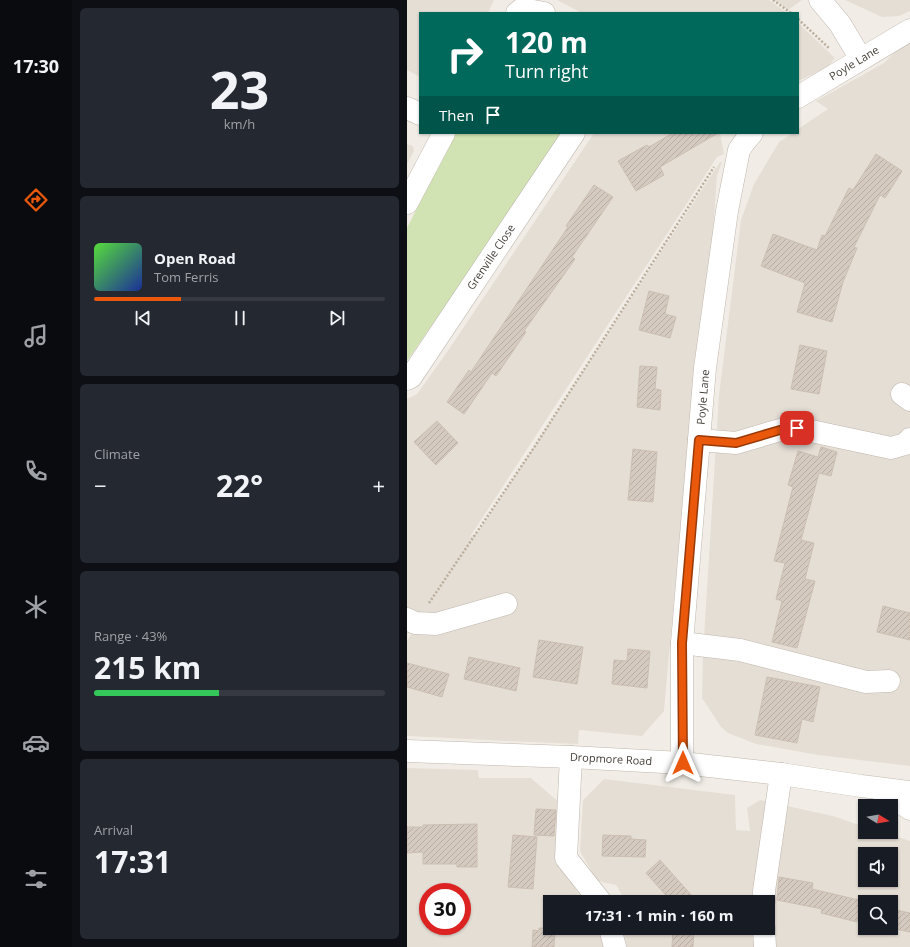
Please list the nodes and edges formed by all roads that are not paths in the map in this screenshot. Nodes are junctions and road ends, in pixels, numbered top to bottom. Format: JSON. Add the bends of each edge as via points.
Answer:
{"nodes":[{"id":1,"x":820,"y":0,"type":"edge"},
{"id":2,"x":520,"y":7,"type":"edge"},
{"id":3,"x":540,"y":12,"type":"edge"},
{"id":4,"x":910,"y":30,"type":"edge"},
{"id":5,"x":861,"y":59,"type":"junction"},
{"id":6,"x":799,"y":96,"type":"edge"},
{"id":7,"x":407,"y":108,"type":"edge"},
{"id":8,"x":419,"y":114,"type":"edge"},
{"id":9,"x":443,"y":134,"type":"edge"},
{"id":10,"x":573,"y":134,"type":"edge"},
{"id":11,"x":746,"y":135,"type":"edge"},
{"id":12,"x":407,"y":203,"type":"edge"},
{"id":13,"x":407,"y":379,"type":"edge"},
{"id":14,"x":910,"y":439,"type":"edge"},
{"id":15,"x":699,"y":440,"type":"junction"},
{"id":16,"x":506,"y":604,"type":"dead end"},
{"id":17,"x":411,"y":621,"type":"edge"},
{"id":18,"x":682,"y":643,"type":"junction"},
{"id":19,"x":889,"y":681,"type":"dead end"},
{"id":20,"x":407,"y":750,"type":"edge"},
{"id":21,"x":571,"y":757,"type":"junction"},
{"id":22,"x":683,"y":763,"type":"junction"},
{"id":23,"x":781,"y":774,"type":"junction"},
{"id":24,"x":880,"y":789,"type":"junction"},
{"id":25,"x":910,"y":792,"type":"edge"},
{"id":26,"x":910,"y":810,"type":"edge"},
{"id":27,"x":595,"y":895,"type":"edge"},
{"id":28,"x":764,"y":895,"type":"edge"},
{"id":29,"x":612,"y":935,"type":"edge"},
{"id":30,"x":764,"y":935,"type":"edge"},
{"id":31,"x":615,"y":947,"type":"edge"},
{"id":32,"x":765,"y":947,"type":"edge"}],
"edges":[{"from":1,"to":5,"type":"street","via":[[840,24]]},
{"from":2,"to":3,"type":"street"},
{"from":4,"to":5,"type":"street","name":"Poyle Lane"},
{"from":5,"to":6,"type":"street","name":"Poyle Lane"},
{"from":7,"to":8,"type":"street"},
{"from":9,"to":12,"type":"street"},
{"from":10,"to":13,"type":"street","name":"Grenville Close","via":[[411,377]]},
{"from":11,"to":15,"type":"street","name":"Poyle Lane","via":[[739,150],[727,211],[705,368]]},
{"from":14,"to":15,"type":"street","via":[[905,444],[891,448],[797,428],[780,430],[736,443]]},
{"from":15,"to":18,"type":"street","name":"Poyle Lane"},
{"from":16,"to":17,"type":"street","via":[[436,624]]},
{"from":18,"to":19,"type":"street","via":[[740,650],[867,682]]},
{"from":18,"to":22,"type":"street","name":"Poyle Lane"},
{"from":20,"to":21,"type":"street","name":"Dropmore Road"},
{"from":21,"to":22,"type":"street","name":"Dropmore Road"},
{"from":21,"to":27,"type":"street","via":[[566,858]]},
{"from":22,"to":23,"type":"street","name":"Dropmore Road"},
{"from":23,"to":24,"type":"street","name":"Dropmore Road"},
{"from":23,"to":28,"type":"street"},
{"from":24,"to":25,"type":"street","name":"Dropmore Road"},
{"from":24,"to":26,"type":"street"},
{"from":29,"to":31,"type":"street"},
{"from":30,"to":32,"type":"street"}]}
